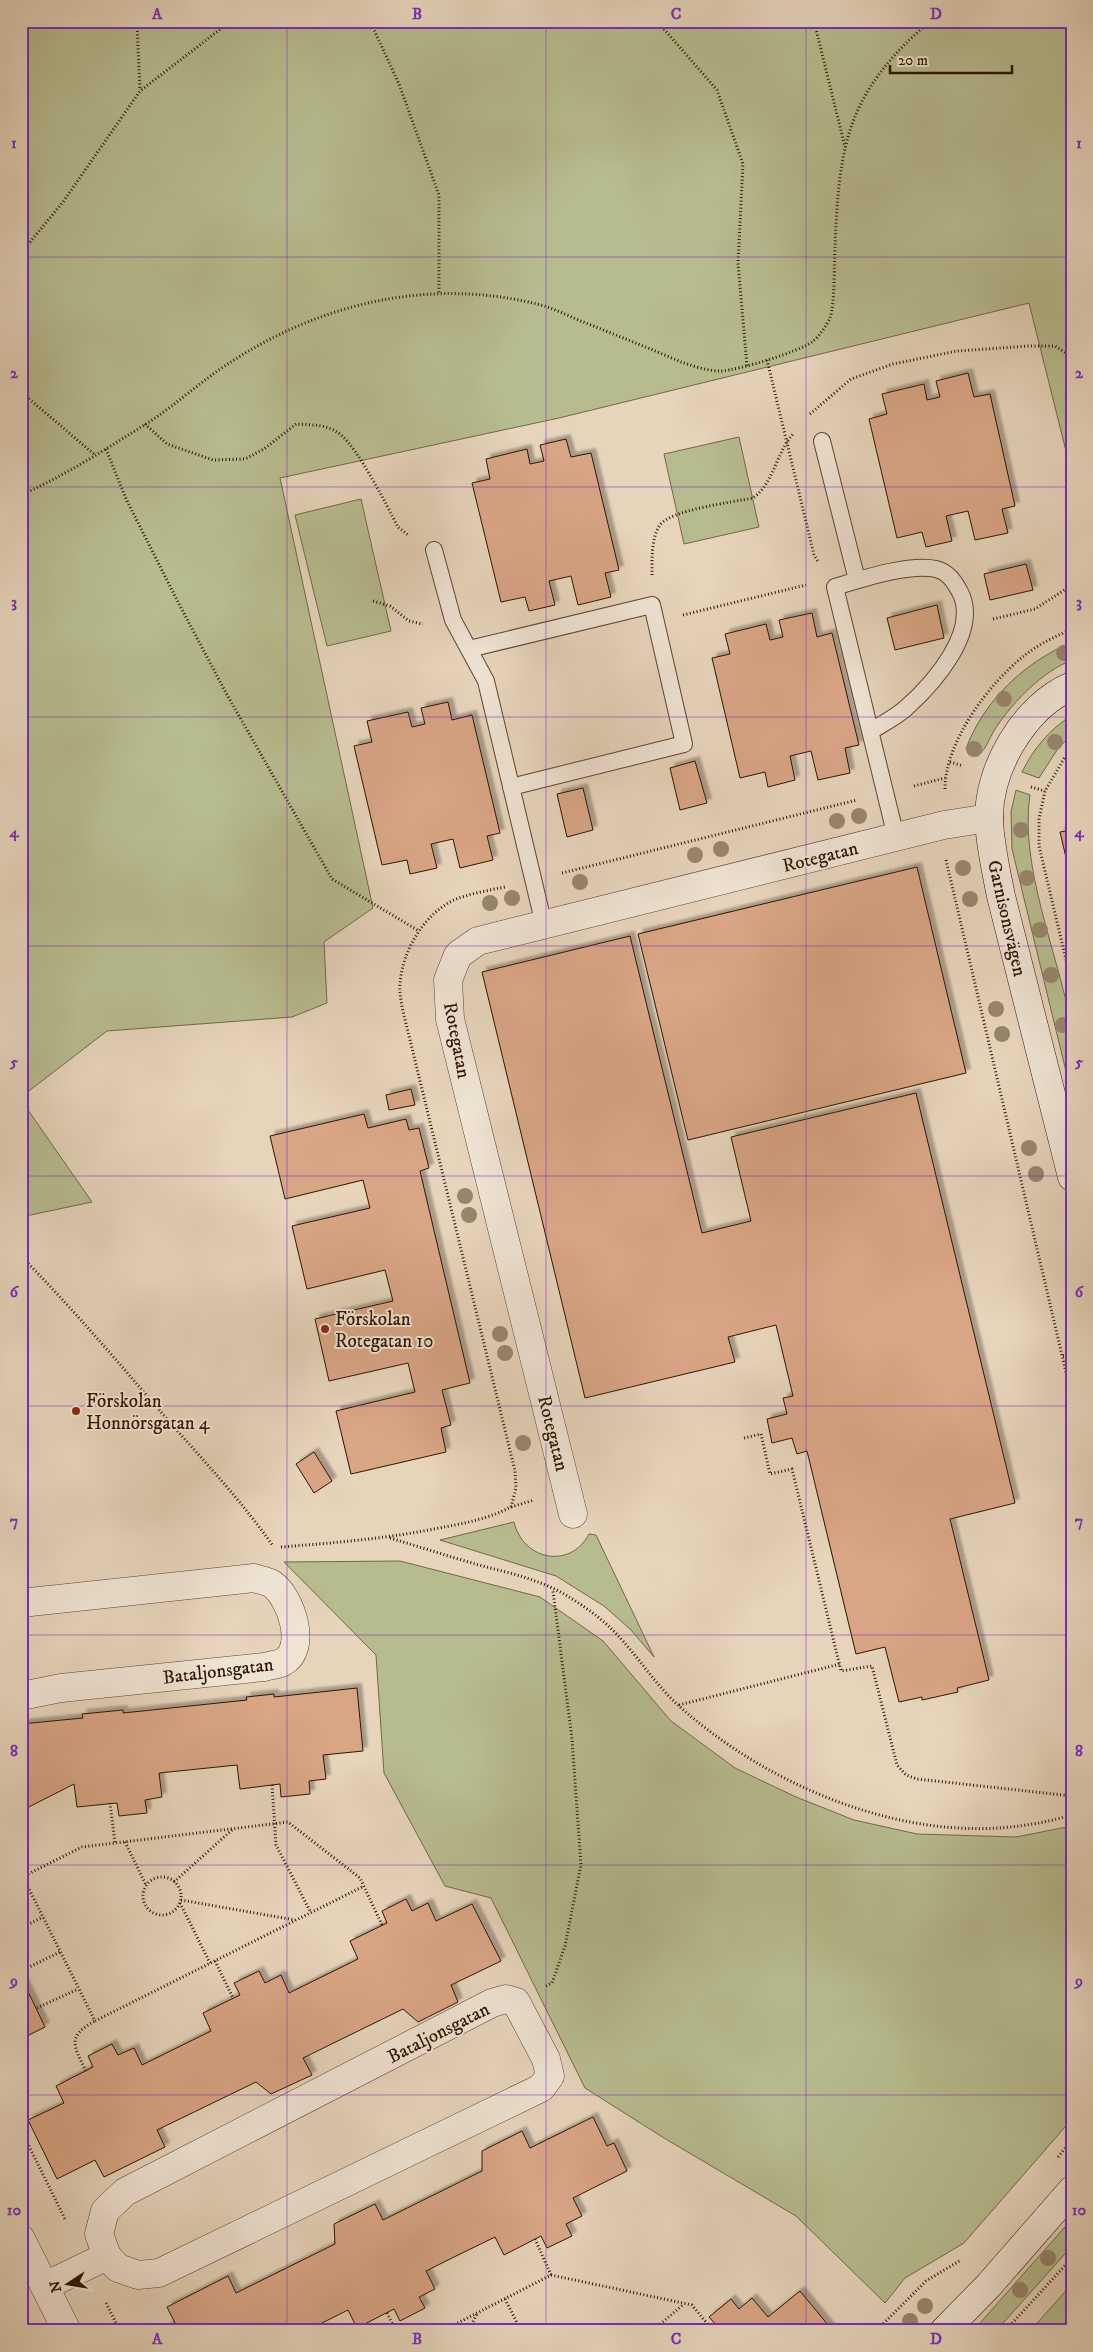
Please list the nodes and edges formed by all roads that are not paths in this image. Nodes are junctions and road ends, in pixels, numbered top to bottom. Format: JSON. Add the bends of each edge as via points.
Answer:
{"nodes":[{"id":1,"x":822,"y":441,"type":"dead end"},
{"id":2,"x":434,"y":550,"type":"road end"},
{"id":3,"x":857,"y":580,"type":"junction"},
{"id":4,"x":469,"y":649,"type":"junction"},
{"id":5,"x":1072,"y":686,"type":"edge"},
{"id":6,"x":871,"y":731,"type":"junction"},
{"id":7,"x":511,"y":787,"type":"junction"},
{"id":8,"x":989,"y":818,"type":"junction"},
{"id":9,"x":896,"y":837,"type":"junction"},
{"id":10,"x":544,"y":925,"type":"junction"},
{"id":11,"x":1072,"y":1176,"type":"edge"},
{"id":12,"x":573,"y":1514,"type":"dead end"},
{"id":13,"x":21,"y":1603,"type":"edge"},
{"id":14,"x":21,"y":1696,"type":"edge"},
{"id":15,"x":1072,"y":2190,"type":"edge"},
{"id":16,"x":21,"y":2239,"type":"edge"},
{"id":17,"x":107,"y":2256,"type":"junction"},
{"id":18,"x":45,"y":2286,"type":"junction"},
{"id":19,"x":67,"y":2331,"type":"edge"},
{"id":20,"x":944,"y":2331,"type":"edge"}],
"edges":[{"from":1,"to":3,"type":"lane"},
{"from":2,"to":4,"type":"lane","via":[[453,620]]},
{"from":3,"to":6,"type":"lane","via":[[833,583]]},
{"from":3,"to":6,"type":"lane","via":[[916,568],[937,569],[952,578],[966,603],[962,631],[947,663],[905,708]]},
{"from":4,"to":7,"type":"lane","via":[[486,681]]},
{"from":4,"to":7,"type":"lane","via":[[652,604],[684,744]]},
{"from":5,"to":8,"type":"street","name":"Garnisonsvägen","via":[[1061,691],[1032,716],[1007,746],[996,776]]},
{"from":6,"to":9,"type":"lane"},
{"from":7,"to":10,"type":"lane"},
{"from":8,"to":9,"type":"street","name":"Rotegatan"},
{"from":8,"to":11,"type":"street","name":"Garnisonsvägen","via":[[1001,896]]},
{"from":9,"to":10,"type":"street","name":"Rotegatan"},
{"from":10,"to":12,"type":"street","name":"Rotegatan","via":[[478,941],[458,955],[448,980],[450,1019]]},
{"from":13,"to":14,"type":"street","name":"Bataljonsgatan","via":[[254,1578],[272,1584],[285,1598],[296,1632],[293,1651],[284,1662],[264,1667],[61,1688]]},
{"from":15,"to":20,"type":"street"},
{"from":16,"to":18,"type":"street"},
{"from":17,"to":17,"type":"street","name":"Bataljonsgatan","via":[[118,2268],[138,2275],[159,2273],[541,2088],[550,2076],[546,2059],[516,2002],[506,1999],[492,2004],[125,2192],[105,2211],[99,2234]]},
{"from":17,"to":18,"type":"street"},
{"from":18,"to":19,"type":"street"}]}
